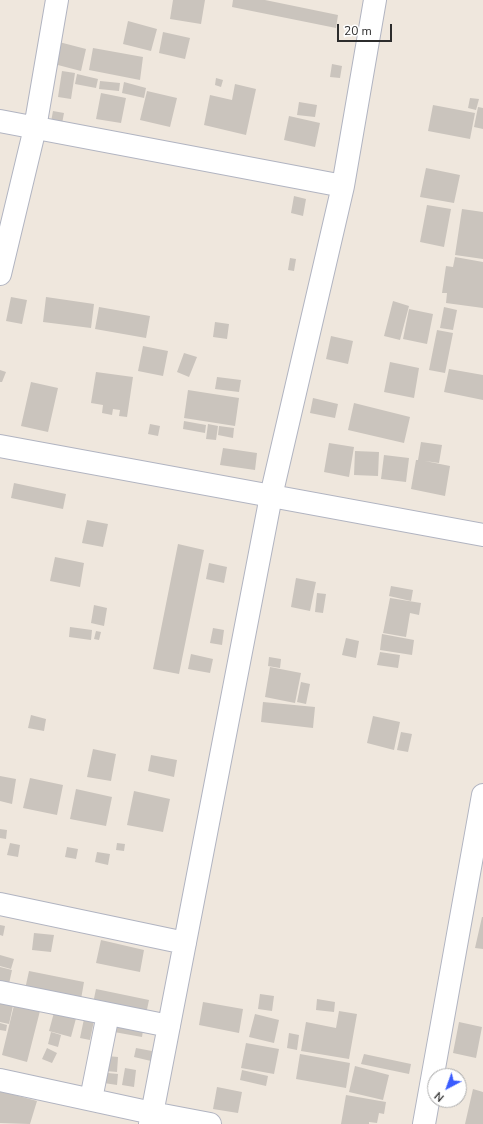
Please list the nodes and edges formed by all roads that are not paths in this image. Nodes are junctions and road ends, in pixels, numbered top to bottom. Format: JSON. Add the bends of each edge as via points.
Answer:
{"nodes":[{"id":1,"x":57,"y":0,"type":"edge"},
{"id":2,"x":375,"y":0,"type":"edge"},
{"id":3,"x":0,"y":121,"type":"edge"},
{"id":4,"x":35,"y":128,"type":"junction"},
{"id":5,"x":343,"y":186,"type":"junction"},
{"id":6,"x":0,"y":274,"type":"edge"},
{"id":7,"x":0,"y":446,"type":"edge"},
{"id":8,"x":271,"y":496,"type":"junction"},
{"id":9,"x":483,"y":535,"type":"edge"},
{"id":10,"x":483,"y":795,"type":"edge"},
{"id":11,"x":0,"y":904,"type":"edge"},
{"id":12,"x":185,"y":943,"type":"junction"},
{"id":13,"x":0,"y":992,"type":"edge"},
{"id":14,"x":108,"y":1014,"type":"junction"},
{"id":15,"x":169,"y":1026,"type":"junction"},
{"id":16,"x":0,"y":1080,"type":"edge"},
{"id":17,"x":91,"y":1099,"type":"junction"},
{"id":18,"x":151,"y":1118,"type":"edge"},
{"id":19,"x":210,"y":1124,"type":"edge"},
{"id":20,"x":424,"y":1124,"type":"edge"}],
"edges":[{"from":1,"to":4,"type":"street"},
{"from":2,"to":5,"type":"street"},
{"from":3,"to":4,"type":"street"},
{"from":4,"to":5,"type":"street"},
{"from":4,"to":6,"type":"street"},
{"from":5,"to":8,"type":"street"},
{"from":7,"to":8,"type":"street"},
{"from":8,"to":9,"type":"street"},
{"from":8,"to":12,"type":"street"},
{"from":10,"to":20,"type":"street"},
{"from":11,"to":12,"type":"street"},
{"from":12,"to":15,"type":"street"},
{"from":13,"to":14,"type":"street"},
{"from":14,"to":15,"type":"street"},
{"from":14,"to":17,"type":"street"},
{"from":15,"to":18,"type":"street"},
{"from":16,"to":17,"type":"street"},
{"from":17,"to":18,"type":"street"},
{"from":18,"to":19,"type":"street"}]}
